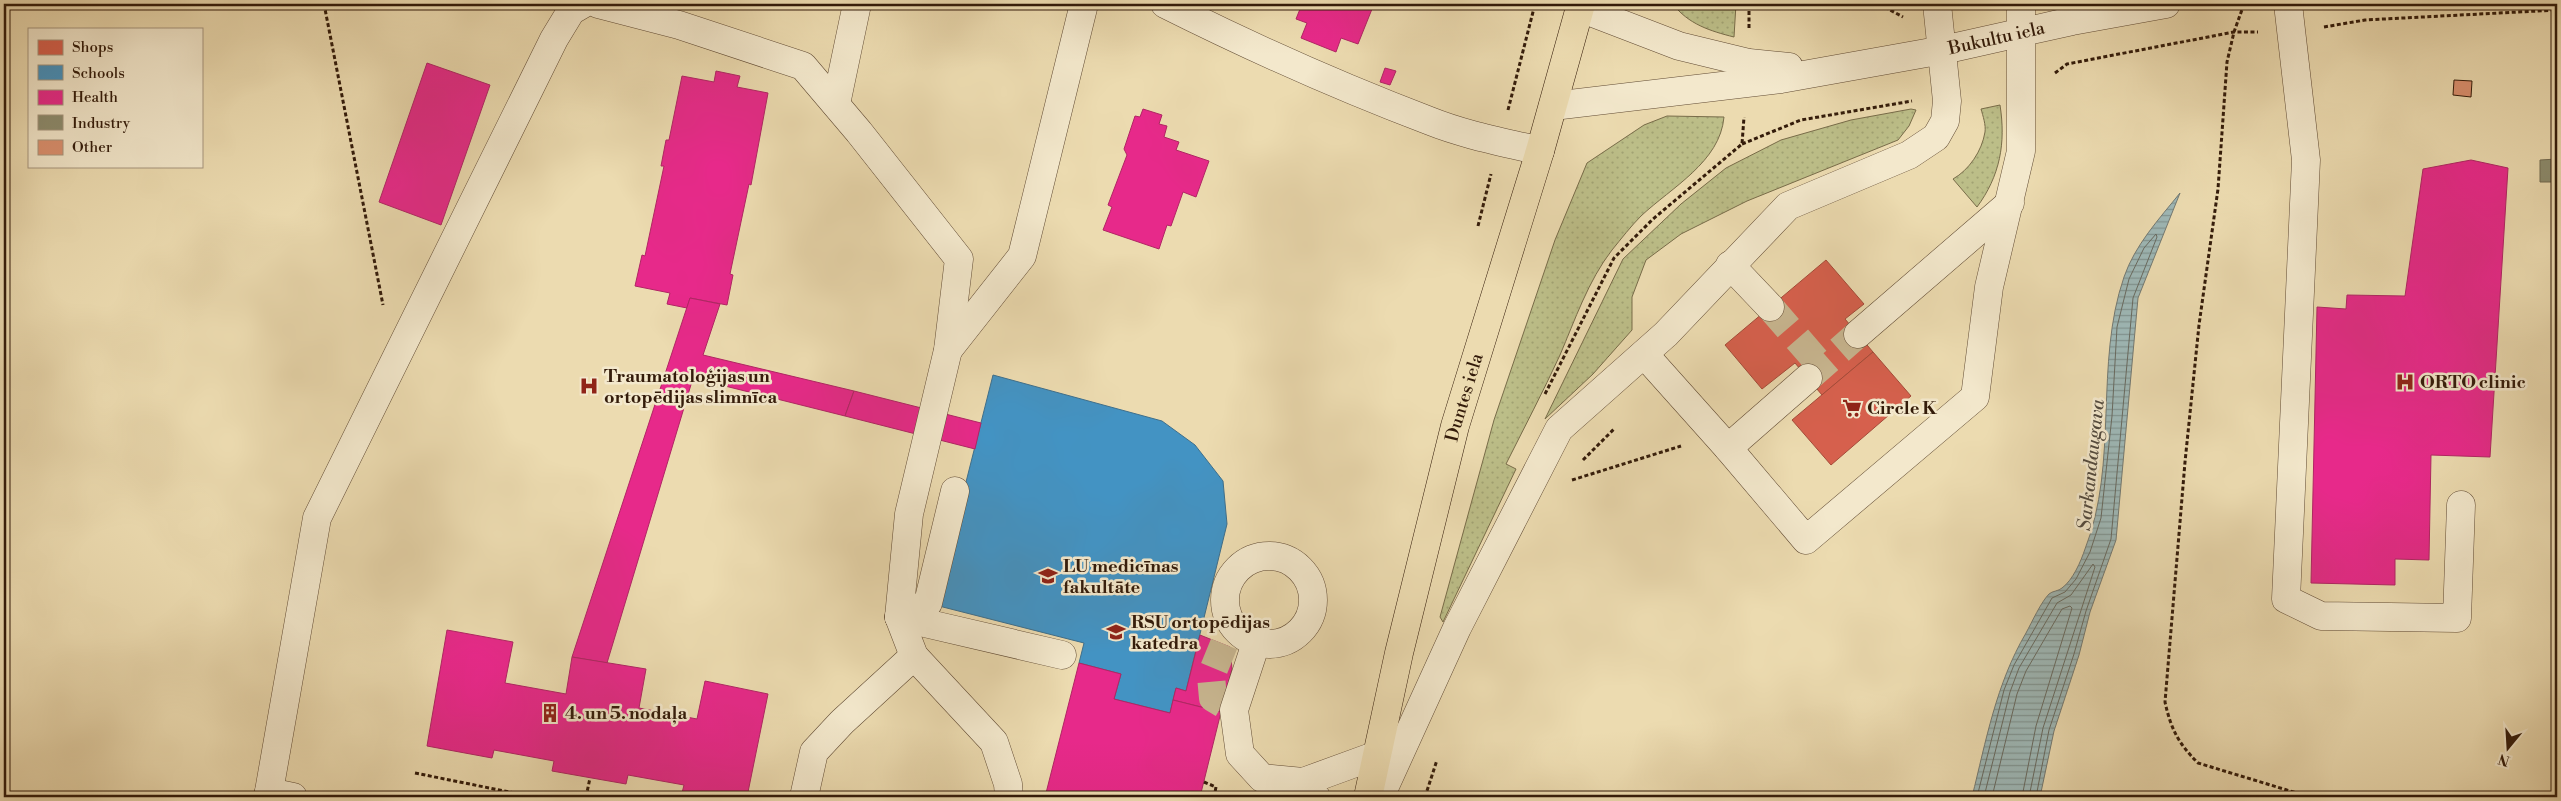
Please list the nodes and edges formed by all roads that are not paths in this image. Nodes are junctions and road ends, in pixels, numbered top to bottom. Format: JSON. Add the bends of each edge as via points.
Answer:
{"nodes":[{"id":1,"x":583,"y":4,"type":"edge"},
{"id":2,"x":598,"y":4,"type":"edge"},
{"id":3,"x":857,"y":4,"type":"edge"},
{"id":4,"x":1084,"y":4,"type":"edge"},
{"id":5,"x":1165,"y":4,"type":"edge"},
{"id":6,"x":1937,"y":4,"type":"edge"},
{"id":7,"x":2021,"y":4,"type":"edge"},
{"id":8,"x":2166,"y":4,"type":"edge"},
{"id":9,"x":2288,"y":4,"type":"edge"},
{"id":10,"x":1581,"y":6,"type":"edge"},
{"id":11,"x":2020,"y":32,"type":"junction"},
{"id":12,"x":1943,"y":50,"type":"junction"},
{"id":13,"x":1748,"y":73,"type":"junction"},
{"id":14,"x":836,"y":104,"type":"junction"},
{"id":15,"x":1553,"y":106,"type":"junction"},
{"id":16,"x":1540,"y":151,"type":"junction"},
{"id":17,"x":2010,"y":203,"type":"junction"},
{"id":18,"x":1730,"y":265,"type":"junction"},
{"id":19,"x":1770,"y":307,"type":"tunnel mouth"},
{"id":20,"x":1858,"y":334,"type":"tunnel mouth"},
{"id":21,"x":948,"y":350,"type":"junction"},
{"id":22,"x":1644,"y":354,"type":"junction"},
{"id":23,"x":1808,"y":378,"type":"tunnel mouth"},
{"id":24,"x":1722,"y":442,"type":"junction"},
{"id":25,"x":955,"y":491,"type":"dead end"},
{"id":26,"x":2461,"y":504,"type":"dead end"},
{"id":27,"x":899,"y":616,"type":"junction"},
{"id":28,"x":1238,"y":639,"type":"dead end"},
{"id":29,"x":1062,"y":655,"type":"dead end"},
{"id":30,"x":914,"y":656,"type":"junction"},
{"id":31,"x":1376,"y":755,"type":"junction"},
{"id":32,"x":1310,"y":789,"type":"edge"},
{"id":33,"x":276,"y":796,"type":"edge"},
{"id":34,"x":804,"y":797,"type":"edge"},
{"id":35,"x":1009,"y":797,"type":"edge"},
{"id":36,"x":1368,"y":797,"type":"edge"},
{"id":37,"x":1380,"y":797,"type":"edge"}],
"edges":[{"from":1,"to":33,"type":"street","via":[[571,11],[554,40],[317,518]]},
{"from":2,"to":14,"type":"street","via":[[679,25],[803,66]]},
{"from":3,"to":14,"type":"street"},
{"from":4,"to":21,"type":"street","via":[[1022,256]]},
{"from":5,"to":16,"type":"street","via":[[1258,50],[1430,121],[1467,134]]},
{"from":6,"to":12,"type":"street"},
{"from":7,"to":11,"type":"street"},
{"from":8,"to":11,"type":"street","name":"Bukultu iela"},
{"from":9,"to":26,"type":"street","via":[[2306,160],[2286,599],[2321,616],[2457,618]]},
{"from":10,"to":13,"type":"street","name":"Bukultu iela"},
{"from":10,"to":15,"type":"main road","name":"Duntes iela"},
{"from":11,"to":12,"type":"street","name":"Bukultu iela"},
{"from":11,"to":17,"type":"street","via":[[2021,151]]},
{"from":12,"to":13,"type":"street","name":"Bukultu iela","via":[[1825,70]]},
{"from":12,"to":18,"type":"street","via":[[1947,101],[1945,121],[1936,137],[1909,155],[1788,206]]},
{"from":13,"to":15,"type":"street","name":"Bukultu iela"},
{"from":14,"to":21,"type":"street","via":[[959,260]]},
{"from":15,"to":16,"type":"main road","name":"Duntes iela"},
{"from":16,"to":31,"type":"main road","name":"Duntes iela","via":[[1456,426]]},
{"from":17,"to":20,"type":"street"},
{"from":17,"to":24,"type":"street","via":[[1989,287],[1975,397],[1806,540]]},
{"from":18,"to":19,"type":"street"},
{"from":18,"to":22,"type":"street"},
{"from":21,"to":27,"type":"street","via":[[909,514]]},
{"from":22,"to":24,"type":"street"},
{"from":22,"to":37,"type":"street","via":[[1559,429],[1457,628]]},
{"from":23,"to":24,"type":"street"},
{"from":25,"to":27,"type":"street","via":[[928,604]]},
{"from":27,"to":29,"type":"street"},
{"from":27,"to":30,"type":"street"},
{"from":28,"to":32,"type":"street","via":[[1228,707],[1240,754],[1262,778]]},
{"from":30,"to":34,"type":"street","via":[[814,752]]},
{"from":30,"to":35,"type":"street","via":[[994,742]]},
{"from":31,"to":32,"type":"street"},
{"from":31,"to":36,"type":"main road","name":"Duntes iela"}]}
